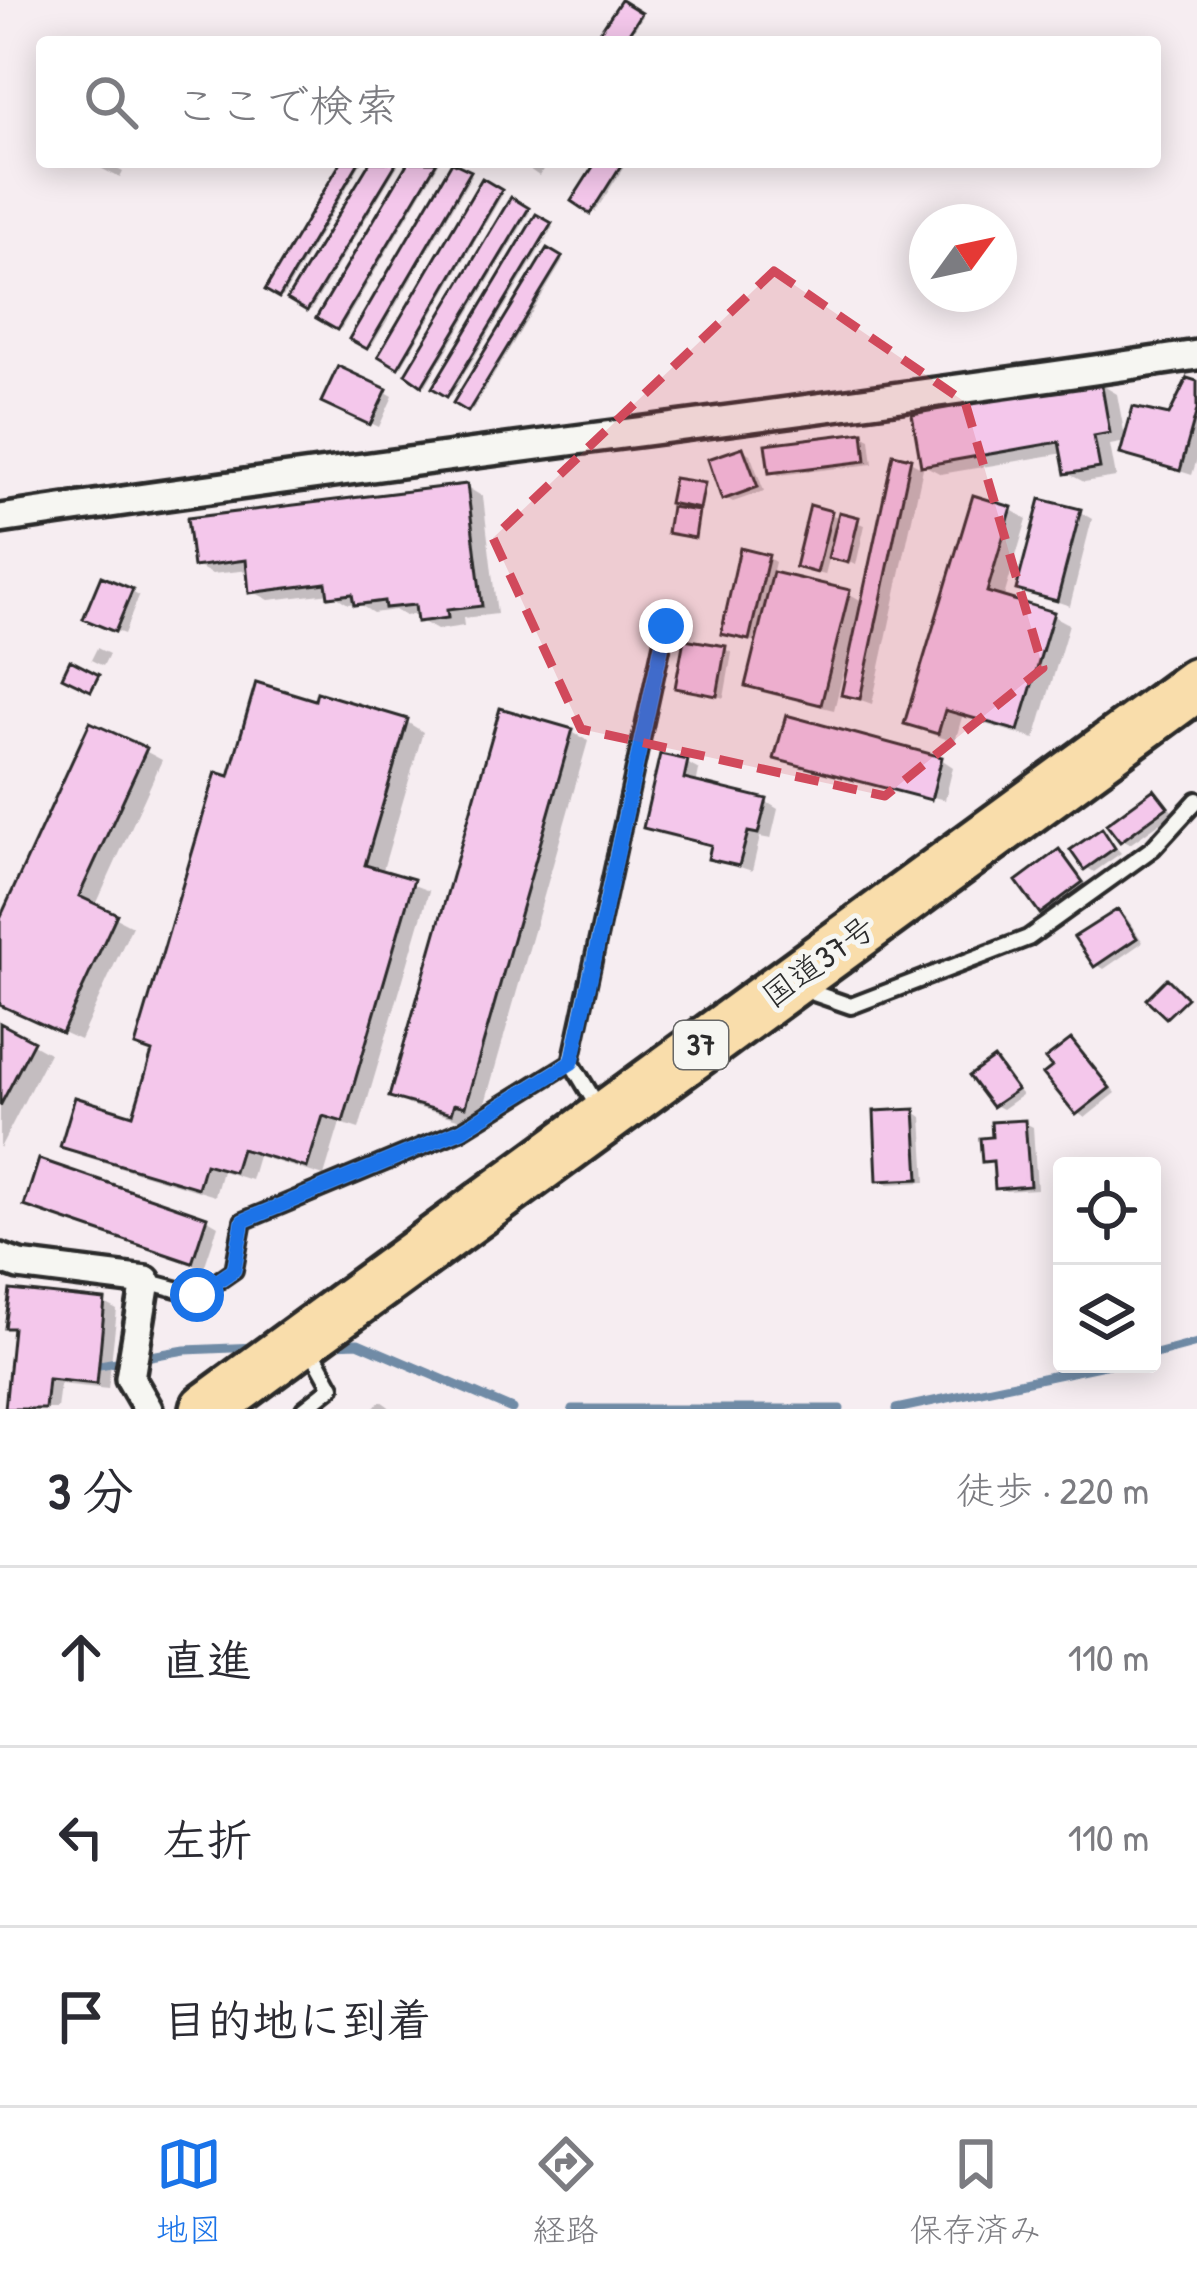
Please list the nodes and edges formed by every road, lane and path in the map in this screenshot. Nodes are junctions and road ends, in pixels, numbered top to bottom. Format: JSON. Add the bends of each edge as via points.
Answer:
{"nodes":[{"id":1,"x":1197,"y":355,"type":"edge"},
{"id":2,"x":0,"y":519,"type":"edge"},
{"id":3,"x":666,"y":626,"type":"dead end"},
{"id":4,"x":1197,"y":684,"type":"edge"},
{"id":5,"x":1197,"y":800,"type":"edge"},
{"id":6,"x":786,"y":984,"type":"junction"},
{"id":7,"x":572,"y":1062,"type":"junction"},
{"id":8,"x":603,"y":1116,"type":"junction"},
{"id":9,"x":0,"y":1258,"type":"edge"},
{"id":10,"x":146,"y":1281,"type":"junction"},
{"id":11,"x":304,"y":1337,"type":"junction"},
{"id":12,"x":148,"y":1409,"type":"edge"},
{"id":13,"x":207,"y":1409,"type":"edge"},
{"id":14,"x":304,"y":1409,"type":"edge"}],
"edges":[{"from":1,"to":2,"type":"street"},
{"from":3,"to":7,"type":"lane"},
{"from":4,"to":6,"type":"highway","name":"国道37号","number":"37"},
{"from":5,"to":6,"type":"lane","via":[[1153,848],[1028,938],[851,1006]]},
{"from":6,"to":8,"type":"highway","name":"国道37号","number":"37"},
{"from":7,"to":8,"type":"lane"},
{"from":7,"to":10,"type":"lane","via":[[462,1130],[243,1221],[234,1270],[197,1295]]},
{"from":8,"to":11,"type":"highway","name":"国道37号","number":"37"},
{"from":9,"to":10,"type":"street"},
{"from":10,"to":12,"type":"street","via":[[130,1378]]},
{"from":11,"to":13,"type":"highway","name":"国道37号","number":"37"},
{"from":11,"to":14,"type":"lane","via":[[332,1387]]}]}
